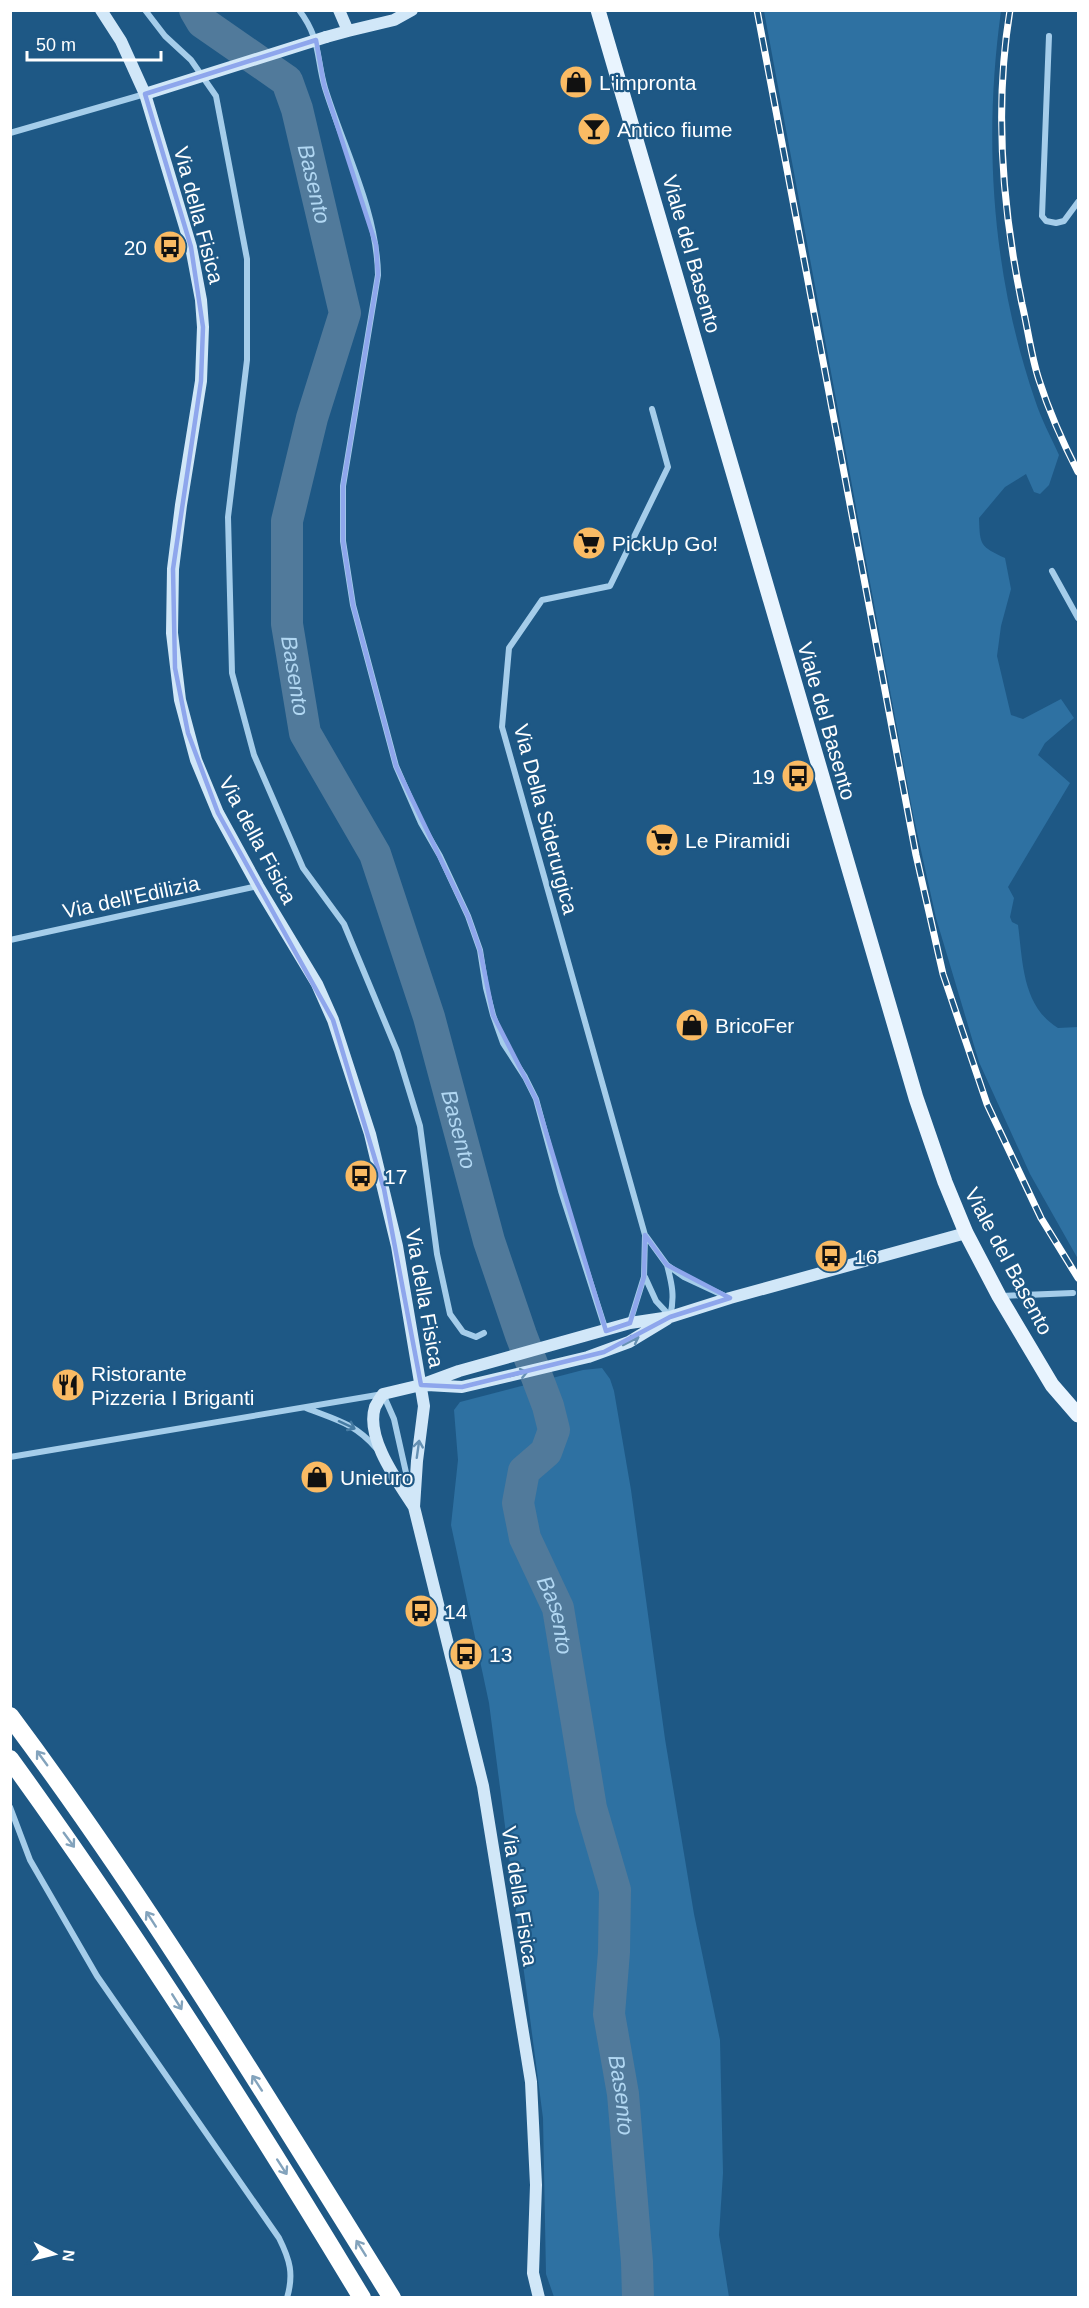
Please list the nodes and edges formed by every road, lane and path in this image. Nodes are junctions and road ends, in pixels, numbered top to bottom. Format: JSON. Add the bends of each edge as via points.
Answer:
{"nodes":[{"id":1,"x":101,"y":10,"type":"edge"},
{"id":2,"x":145,"y":10,"type":"edge"},
{"id":3,"x":299,"y":10,"type":"edge"},
{"id":4,"x":339,"y":10,"type":"edge"},
{"id":5,"x":412,"y":10,"type":"edge"},
{"id":6,"x":598,"y":10,"type":"edge"},
{"id":7,"x":348,"y":31,"type":"junction"},
{"id":8,"x":1050,"y":36,"type":"dead end"},
{"id":9,"x":145,"y":94,"type":"junction"},
{"id":10,"x":10,"y":133,"type":"edge"},
{"id":11,"x":1078,"y":202,"type":"edge"},
{"id":12,"x":652,"y":409,"type":"dead end"},
{"id":13,"x":1052,"y":571,"type":"dead end"},
{"id":14,"x":1078,"y":618,"type":"edge"},
{"id":15,"x":258,"y":886,"type":"junction"},
{"id":16,"x":10,"y":940,"type":"edge"},
{"id":17,"x":966,"y":1233,"type":"junction"},
{"id":18,"x":645,"y":1235,"type":"junction"},
{"id":19,"x":667,"y":1265,"type":"junction"},
{"id":20,"x":644,"y":1277,"type":"junction"},
{"id":21,"x":1072,"y":1293,"type":"dead end"},
{"id":22,"x":999,"y":1296,"type":"junction"},
{"id":23,"x":730,"y":1298,"type":"junction"},
{"id":24,"x":670,"y":1317,"type":"junction"},
{"id":25,"x":630,"y":1323,"type":"junction"},
{"id":26,"x":606,"y":1331,"type":"junction"},
{"id":27,"x":484,"y":1333,"type":"dead end"},
{"id":28,"x":421,"y":1385,"type":"junction"},
{"id":29,"x":382,"y":1394,"type":"junction"},
{"id":30,"x":305,"y":1408,"type":"junction"},
{"id":31,"x":1078,"y":1415,"type":"edge"},
{"id":32,"x":381,"y":1454,"type":"junction"},
{"id":33,"x":10,"y":1457,"type":"edge"},
{"id":34,"x":414,"y":1507,"type":"junction"},
{"id":35,"x":10,"y":1716,"type":"edge"},
{"id":36,"x":10,"y":1759,"type":"edge"},
{"id":37,"x":10,"y":1807,"type":"edge"},
{"id":38,"x":287,"y":2298,"type":"edge"},
{"id":39,"x":362,"y":2298,"type":"edge"},
{"id":40,"x":392,"y":2298,"type":"edge"},
{"id":41,"x":538,"y":2298,"type":"edge"}],
"edges":[{"from":1,"to":9,"type":"street","name":"Via della Fisica","via":[[121,41]]},
{"from":2,"to":27,"type":"street","via":[[191,60],[216,96],[247,259],[247,360],[228,517],[232,673],[254,755],[303,868],[344,924],[397,1051],[420,1126],[437,1254],[450,1314],[463,1332],[476,1337]]},
{"from":3,"to":26,"type":"street","via":[[313,30],[324,86],[362,196],[377,257],[378,275],[343,486],[343,541],[353,605],[396,766],[468,916],[503,1043],[536,1099]]},
{"from":4,"to":7,"type":"street"},
{"from":5,"to":7,"type":"street","via":[[394,20]]},
{"from":6,"to":17,"type":"main road","name":"Viale del Basento","via":[[912,1086]]},
{"from":7,"to":9,"type":"street","bridge":true},
{"from":8,"to":11,"type":"street","via":[[1042,216],[1056,223],[1065,221]]},
{"from":9,"to":10,"type":"street"},
{"from":9,"to":15,"type":"street","name":"Via della Fisica","via":[[191,247],[203,327],[201,381],[173,569],[175,668],[188,733],[206,787]]},
{"from":12,"to":18,"type":"street","name":"Via Della Siderurgica","via":[[668,467],[610,586],[542,600],[509,648],[502,727]]},
{"from":13,"to":14,"type":"street"},
{"from":15,"to":16,"type":"street","name":"Via dell'Edilizia"},
{"from":15,"to":28,"type":"street","name":"Via della Fisica","via":[[317,984],[352,1074],[384,1189]]},
{"from":17,"to":22,"type":"main road","name":"Viale del Basento"},
{"from":17,"to":23,"type":"street"},
{"from":18,"to":19,"type":"street","name":"Via Della Siderurgica"},
{"from":18,"to":20,"type":"street","name":"Via Della Siderurgica"},
{"from":19,"to":23,"type":"street","name":"Via Della Siderurgica"},
{"from":19,"to":24,"type":"street","name":"Via Della Siderurgica","via":[[674,1300]]},
{"from":20,"to":24,"type":"street","name":"Via Della Siderurgica","via":[[656,1302]]},
{"from":20,"to":25,"type":"street","name":"Via Della Siderurgica"},
{"from":21,"to":22,"type":"street"},
{"from":22,"to":31,"type":"main road","name":"Viale del Basento","via":[[1052,1385]]},
{"from":23,"to":24,"type":"street"},
{"from":24,"to":25,"type":"street"},
{"from":28,"to":24,"type":"street","one_way":true,"via":[[462,1387],[588,1357],[629,1342]]},
{"from":25,"to":26,"type":"street"},
{"from":26,"to":28,"type":"street"},
{"from":28,"to":29,"type":"street"},
{"from":34,"to":28,"type":"street","name":"Via della Fisica","one_way":true,"via":[[424,1406]]},
{"from":29,"to":30,"type":"street"},
{"from":29,"to":32,"type":"street","name":"Via della Fisica","via":[[374,1420]]},
{"from":29,"to":34,"type":"street","via":[[394,1419]]},
{"from":30,"to":32,"type":"street","one_way":true,"via":[[350,1425]]},
{"from":30,"to":33,"type":"street"},
{"from":32,"to":34,"type":"street","name":"Via della Fisica"},
{"from":34,"to":41,"type":"street","name":"Via della Fisica","via":[[483,1786],[531,2082],[536,2185],[533,2273]]},
{"from":40,"to":35,"type":"highway","one_way":true,"via":[[145,1909]]},
{"from":36,"to":39,"type":"highway","one_way":true,"via":[[149,1958]]},
{"from":37,"to":38,"type":"street","via":[[30,1860],[97,1976],[279,2238],[290,2260]]}]}
